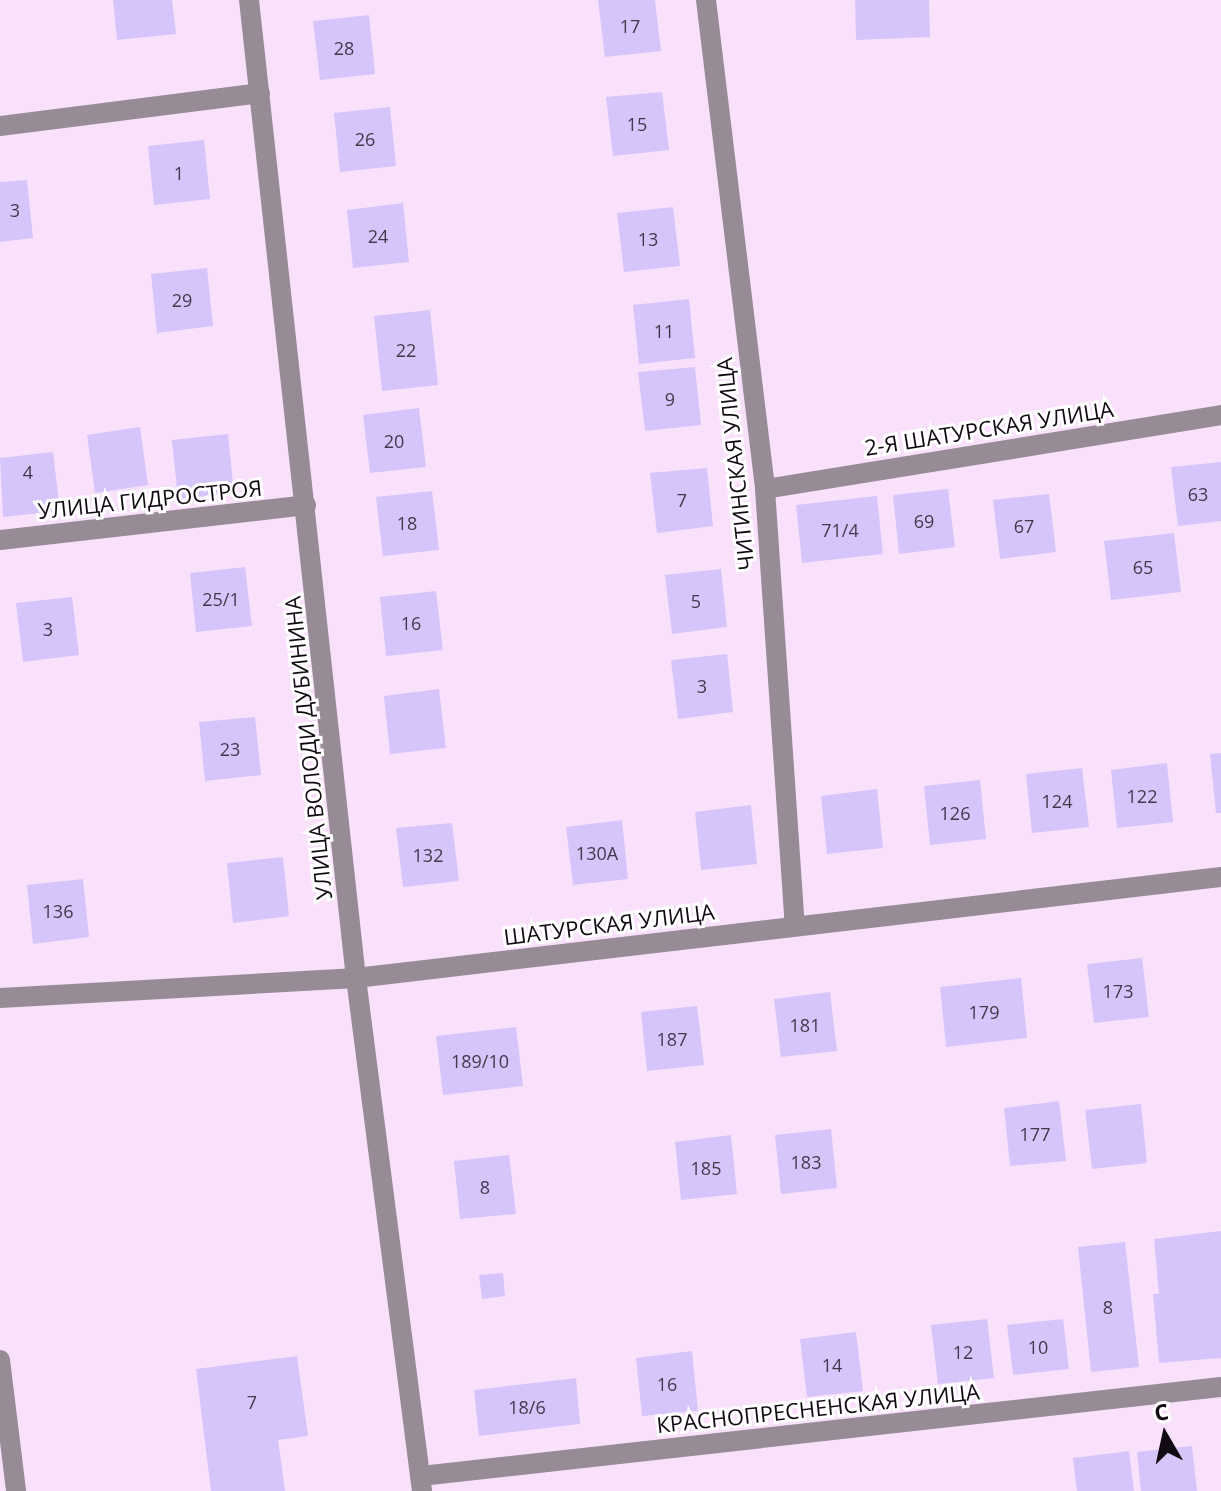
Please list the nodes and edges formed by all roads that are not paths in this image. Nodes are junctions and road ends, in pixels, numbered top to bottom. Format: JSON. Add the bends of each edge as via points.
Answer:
{"nodes":[{"id":1,"x":249,"y":0,"type":"edge"},
{"id":2,"x":706,"y":0,"type":"edge"},
{"id":3,"x":260,"y":93,"type":"junction"},
{"id":4,"x":0,"y":126,"type":"edge"},
{"id":5,"x":1221,"y":415,"type":"edge"},
{"id":6,"x":765,"y":489,"type":"junction"},
{"id":7,"x":306,"y":505,"type":"junction"},
{"id":8,"x":0,"y":540,"type":"edge"},
{"id":9,"x":1221,"y":877,"type":"edge"},
{"id":10,"x":795,"y":926,"type":"junction"},
{"id":11,"x":356,"y":978,"type":"junction"},
{"id":12,"x":0,"y":998,"type":"edge"},
{"id":13,"x":0,"y":1360,"type":"edge"},
{"id":14,"x":1221,"y":1387,"type":"edge"},
{"id":15,"x":421,"y":1483,"type":"edge"},
{"id":16,"x":16,"y":1491,"type":"edge"}],
"edges":[{"from":1,"to":3,"type":"street","name":"УЛИЦА ВОЛОДИ ДУБИНИНА"},
{"from":2,"to":6,"type":"street","name":"ЧИТИНСКАЯ УЛИЦА"},
{"from":3,"to":4,"type":"street"},
{"from":3,"to":7,"type":"street","name":"УЛИЦА ВОЛОДИ ДУБИНИНА"},
{"from":5,"to":6,"type":"street","name":"2-Я ШАТУРСКАЯ УЛИЦА"},
{"from":6,"to":10,"type":"street","name":"ЧИТИНСКАЯ УЛИЦА"},
{"from":7,"to":8,"type":"street","name":"УЛИЦА ГИДРОСТРОЯ"},
{"from":7,"to":11,"type":"street","name":"УЛИЦА ВОЛОДИ ДУБИНИНА"},
{"from":9,"to":10,"type":"street","name":"ШАТУРСКАЯ УЛИЦА"},
{"from":10,"to":11,"type":"street","name":"ШАТУРСКАЯ УЛИЦА"},
{"from":11,"to":12,"type":"street","name":"ШАТУРСКАЯ УЛИЦА"},
{"from":11,"to":15,"type":"street","name":"УЛИЦА ВОЛОДИ ДУБИНИНА"},
{"from":13,"to":16,"type":"street"},
{"from":14,"to":15,"type":"street","name":"КРАСНОПРЕСНЕНСКАЯ УЛИЦА"}]}
